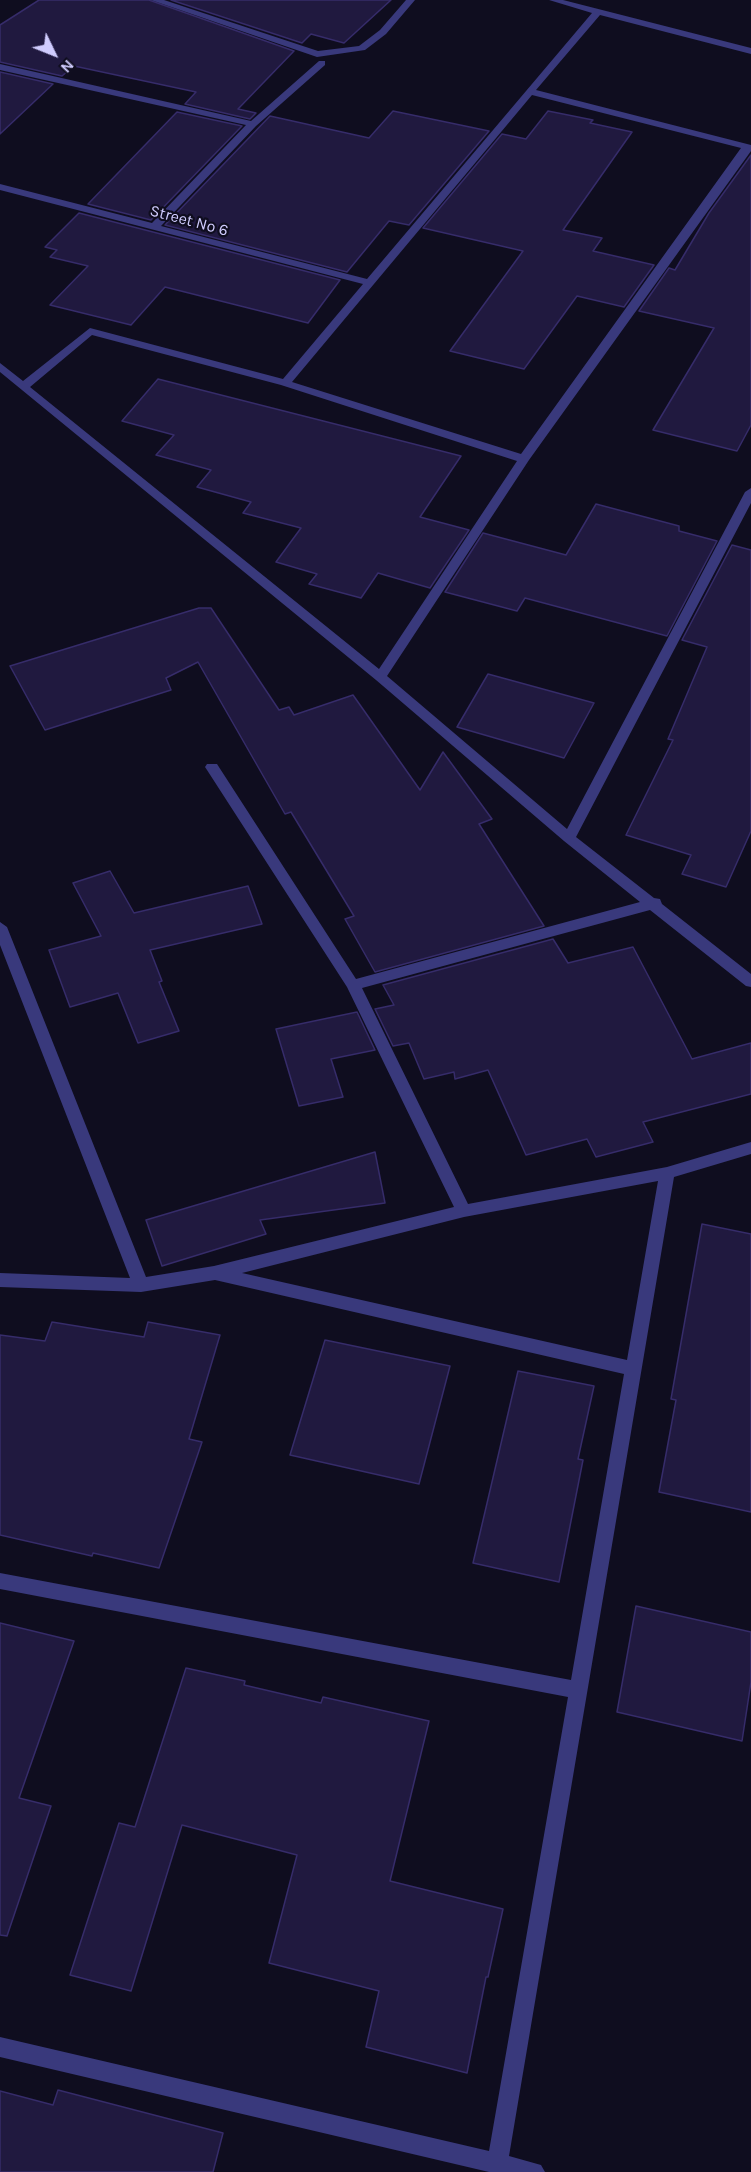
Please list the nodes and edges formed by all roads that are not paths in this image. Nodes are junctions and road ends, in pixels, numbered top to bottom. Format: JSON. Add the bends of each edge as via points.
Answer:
{"nodes":[{"id":1,"x":155,"y":0,"type":"edge"},
{"id":2,"x":411,"y":0,"type":"edge"},
{"id":3,"x":553,"y":0,"type":"edge"},
{"id":4,"x":598,"y":11,"type":"junction"},
{"id":5,"x":751,"y":51,"type":"edge"},
{"id":6,"x":322,"y":63,"type":"dead end"},
{"id":7,"x":0,"y":67,"type":"edge"},
{"id":8,"x":531,"y":92,"type":"junction"},
{"id":9,"x":253,"y":124,"type":"junction"},
{"id":10,"x":749,"y":147,"type":"edge"},
{"id":11,"x":0,"y":187,"type":"edge"},
{"id":12,"x":154,"y":227,"type":"junction"},
{"id":13,"x":371,"y":283,"type":"junction"},
{"id":14,"x":0,"y":366,"type":"edge"},
{"id":15,"x":285,"y":383,"type":"junction"},
{"id":16,"x":23,"y":387,"type":"junction"},
{"id":17,"x":524,"y":459,"type":"junction"},
{"id":18,"x":751,"y":492,"type":"edge"},
{"id":19,"x":380,"y":677,"type":"junction"},
{"id":20,"x":212,"y":767,"type":"dead end"},
{"id":21,"x":569,"y":838,"type":"junction"},
{"id":22,"x":655,"y":903,"type":"junction"},
{"id":23,"x":0,"y":927,"type":"edge"},
{"id":24,"x":751,"y":982,"type":"edge"},
{"id":25,"x":353,"y":985,"type":"junction"},
{"id":26,"x":751,"y":1148,"type":"edge"},
{"id":27,"x":667,"y":1173,"type":"junction"},
{"id":28,"x":464,"y":1211,"type":"junction"},
{"id":29,"x":214,"y":1273,"type":"junction"},
{"id":30,"x":0,"y":1280,"type":"edge"},
{"id":31,"x":141,"y":1285,"type":"junction"},
{"id":32,"x":633,"y":1369,"type":"junction"},
{"id":33,"x":0,"y":1581,"type":"edge"},
{"id":34,"x":577,"y":1690,"type":"junction"},
{"id":35,"x":0,"y":2047,"type":"edge"},
{"id":36,"x":497,"y":2163,"type":"junction"},
{"id":37,"x":534,"y":2172,"type":"edge"}],
"edges":[{"from":1,"to":2,"type":"street","via":[[317,54],[362,48],[383,32]]},
{"from":3,"to":4,"type":"street"},
{"from":4,"to":5,"type":"street"},
{"from":4,"to":8,"type":"street"},
{"from":6,"to":9,"type":"street"},
{"from":7,"to":9,"type":"street"},
{"from":8,"to":10,"type":"street"},
{"from":8,"to":13,"type":"street"},
{"from":9,"to":12,"type":"street"},
{"from":10,"to":17,"type":"street"},
{"from":11,"to":12,"type":"street","name":"Street No 6"},
{"from":12,"to":13,"type":"street","name":"Street No 6"},
{"from":13,"to":15,"type":"street"},
{"from":14,"to":16,"type":"street"},
{"from":15,"to":16,"type":"street","via":[[90,331]]},
{"from":15,"to":17,"type":"street"},
{"from":16,"to":19,"type":"street"},
{"from":17,"to":19,"type":"street"},
{"from":18,"to":21,"type":"street"},
{"from":19,"to":21,"type":"street"},
{"from":20,"to":25,"type":"street"},
{"from":21,"to":22,"type":"street"},
{"from":22,"to":24,"type":"street"},
{"from":22,"to":25,"type":"street"},
{"from":23,"to":31,"type":"street"},
{"from":25,"to":28,"type":"street"},
{"from":26,"to":27,"type":"street"},
{"from":27,"to":28,"type":"street"},
{"from":27,"to":32,"type":"street"},
{"from":28,"to":29,"type":"street"},
{"from":29,"to":31,"type":"street"},
{"from":29,"to":32,"type":"street"},
{"from":30,"to":31,"type":"street"},
{"from":32,"to":34,"type":"street"},
{"from":33,"to":34,"type":"street"},
{"from":34,"to":36,"type":"street"},
{"from":35,"to":36,"type":"street"},
{"from":36,"to":37,"type":"street"}]}
